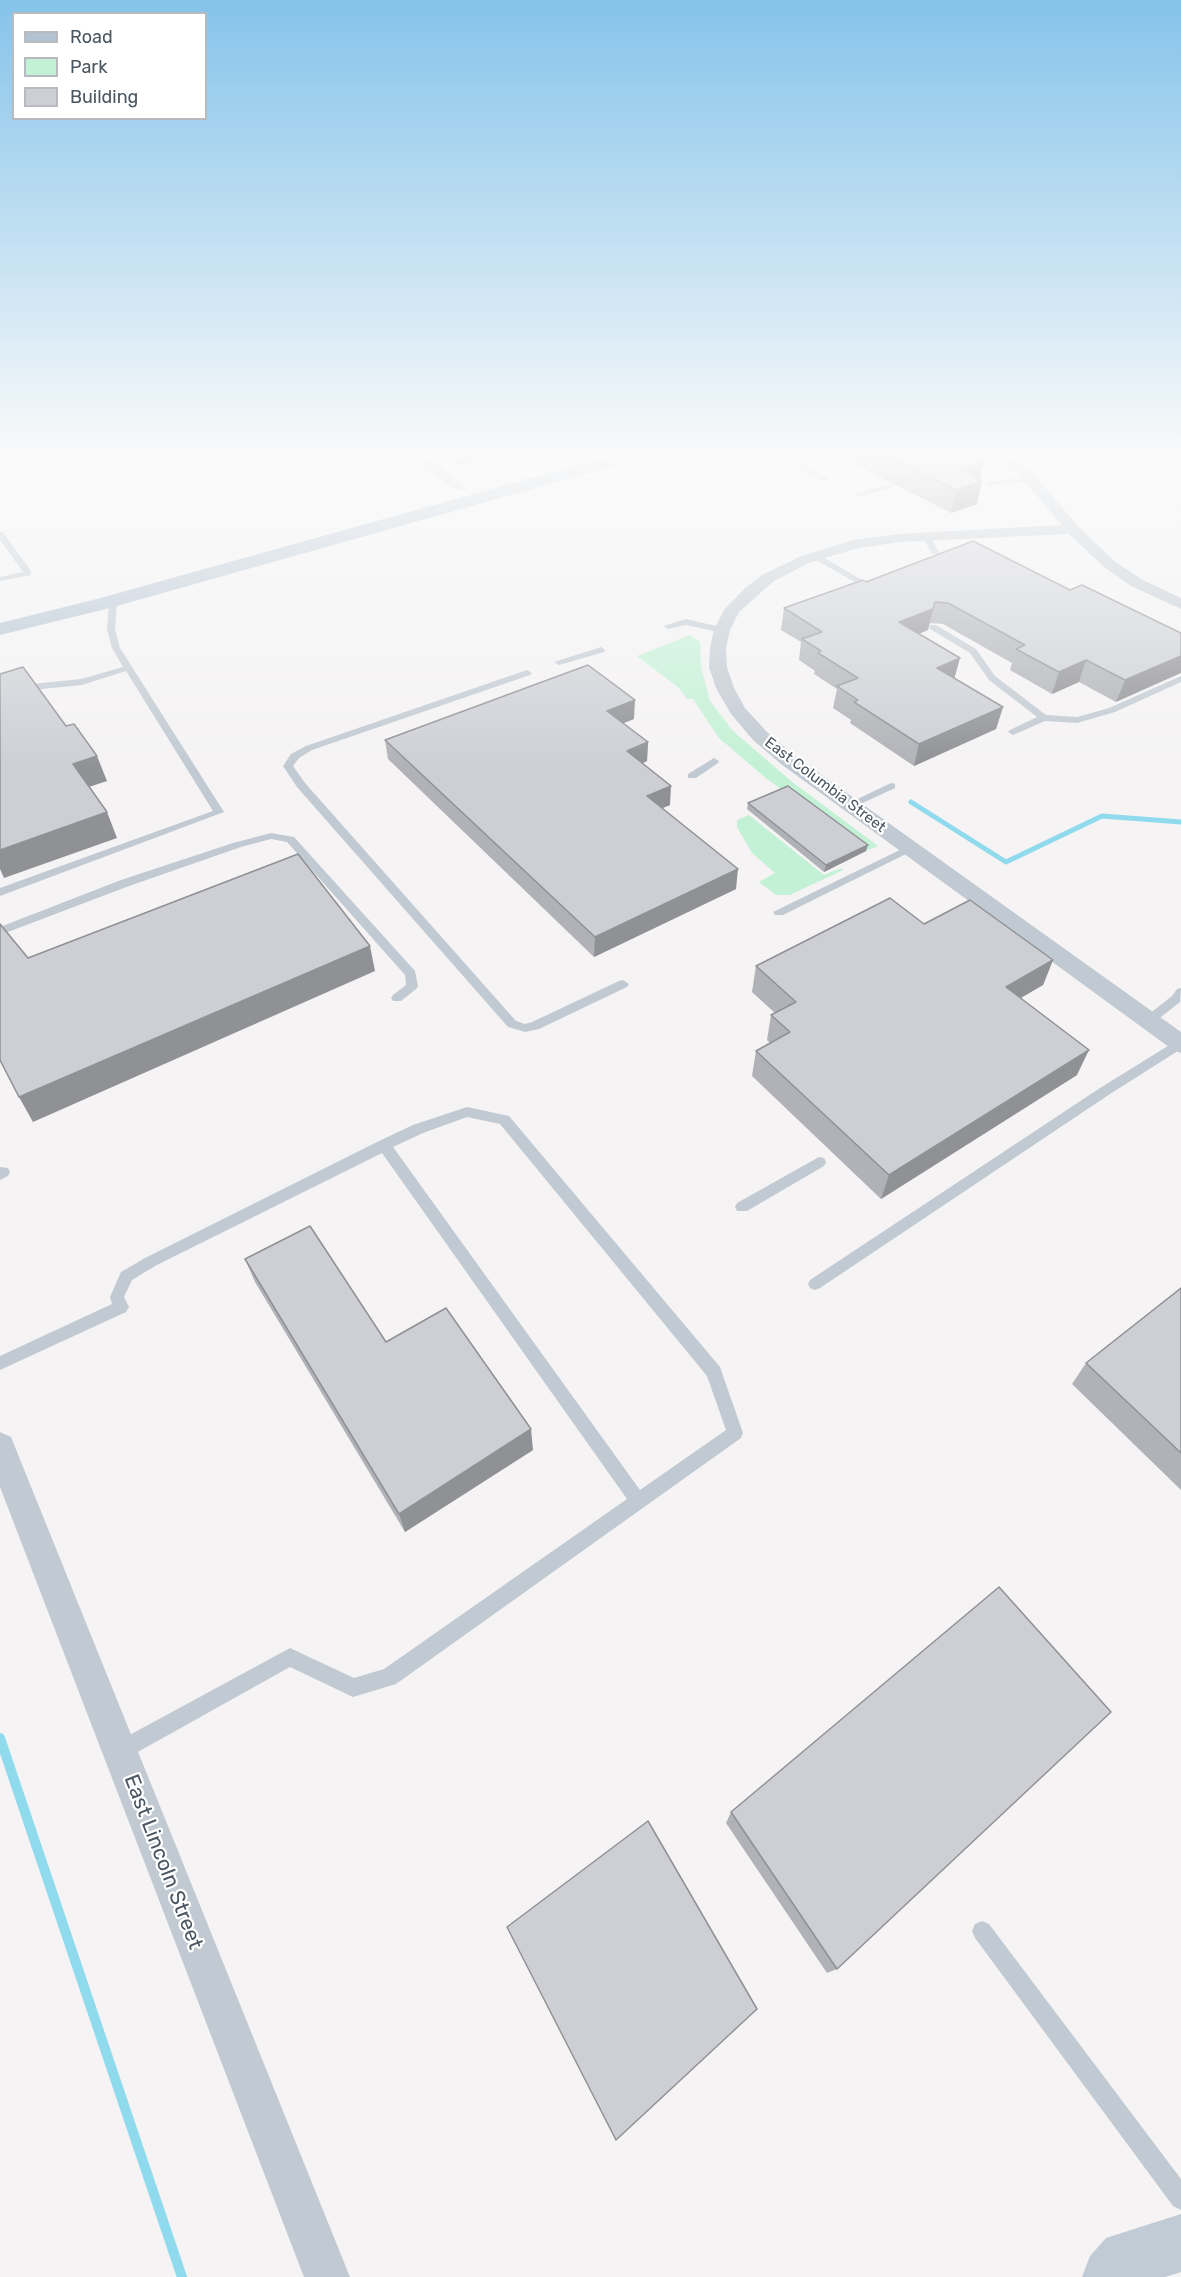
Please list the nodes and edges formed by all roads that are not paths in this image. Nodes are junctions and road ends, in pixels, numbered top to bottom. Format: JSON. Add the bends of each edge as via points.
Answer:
{"nodes":[{"id":1,"x":17,"y":557,"type":"edge"},
{"id":2,"x":269,"y":557,"type":"edge"},
{"id":3,"x":812,"y":557,"type":"edge"},
{"id":4,"x":817,"y":557,"type":"edge"},
{"id":5,"x":1100,"y":557,"type":"edge"},
{"id":6,"x":0,"y":579,"type":"edge"},
{"id":7,"x":858,"y":580,"type":"edge"},
{"id":8,"x":113,"y":601,"type":"junction"},
{"id":9,"x":1181,"y":604,"type":"edge"},
{"id":10,"x":668,"y":626,"type":"dead end"},
{"id":11,"x":933,"y":627,"type":"edge"},
{"id":12,"x":0,"y":629,"type":"edge"},
{"id":13,"x":722,"y":630,"type":"junction"},
{"id":14,"x":601,"y":650,"type":"dead end"},
{"id":15,"x":559,"y":662,"type":"dead end"},
{"id":16,"x":128,"y":668,"type":"junction"},
{"id":17,"x":527,"y":673,"type":"dead end"},
{"id":18,"x":1181,"y":679,"type":"edge"},
{"id":19,"x":32,"y":687,"type":"edge"},
{"id":20,"x":1044,"y":718,"type":"junction"},
{"id":21,"x":1013,"y":732,"type":"dead end"},
{"id":22,"x":714,"y":761,"type":"dead end"},
{"id":23,"x":692,"y":776,"type":"dead end"},
{"id":24,"x":891,"y":786,"type":"dead end"},
{"id":25,"x":850,"y":805,"type":"junction"},
{"id":26,"x":910,"y":848,"type":"junction"},
{"id":27,"x":0,"y":892,"type":"edge"},
{"id":28,"x":779,"y":912,"type":"dead end"},
{"id":29,"x":0,"y":932,"type":"edge"},
{"id":30,"x":623,"y":984,"type":"dead end"},
{"id":31,"x":1181,"y":992,"type":"edge"},
{"id":32,"x":397,"y":998,"type":"dead end"},
{"id":33,"x":1148,"y":1021,"type":"junction"},
{"id":34,"x":1181,"y":1044,"type":"edge"},
{"id":35,"x":384,"y":1145,"type":"junction"},
{"id":36,"x":819,"y":1162,"type":"dead end"},
{"id":37,"x":742,"y":1207,"type":"dead end"},
{"id":38,"x":815,"y":1284,"type":"dead end"},
{"id":39,"x":0,"y":1363,"type":"edge"},
{"id":40,"x":0,"y":1447,"type":"edge"},
{"id":41,"x":638,"y":1501,"type":"junction"},
{"id":42,"x":119,"y":1751,"type":"junction"},
{"id":43,"x":982,"y":1931,"type":"dead end"},
{"id":44,"x":1181,"y":2198,"type":"edge"},
{"id":45,"x":1181,"y":2243,"type":"edge"},
{"id":46,"x":327,"y":2277,"type":"edge"},
{"id":47,"x":1111,"y":2277,"type":"edge"}],
"edges":[{"from":1,"to":6,"type":"lane","via":[[28,573]]},
{"from":2,"to":8,"type":"main road"},
{"from":3,"to":13,"type":"street","name":"East Columbia Street","via":[[780,571],[750,592],[732,610]]},
{"from":4,"to":7,"type":"lane"},
{"from":5,"to":9,"type":"street","via":[[1121,573]]},
{"from":8,"to":12,"type":"main road"},
{"from":8,"to":16,"type":"lane","via":[[111,628],[116,648]]},
{"from":10,"to":13,"type":"lane","via":[[686,622]]},
{"from":11,"to":20,"type":"lane","via":[[973,651],[992,678]]},
{"from":13,"to":25,"type":"street","name":"East Columbia Street","via":[[718,667],[737,710],[788,760]]},
{"from":14,"to":15,"type":"lane"},
{"from":16,"to":19,"type":"lane","via":[[82,682]]},
{"from":16,"to":27,"type":"lane","via":[[219,812]]},
{"from":17,"to":30,"type":"lane","via":[[309,748],[295,756],[288,766],[512,1024],[535,1026]]},
{"from":18,"to":20,"type":"lane","via":[[1112,710],[1077,720]]},
{"from":20,"to":21,"type":"lane"},
{"from":22,"to":23,"type":"lane"},
{"from":24,"to":25,"type":"lane"},
{"from":25,"to":26,"type":"street","name":"East Columbia Street"},
{"from":26,"to":28,"type":"lane"},
{"from":26,"to":33,"type":"street","name":"East Columbia Street"},
{"from":29,"to":32,"type":"lane","via":[[237,845],[271,836],[290,839],[411,974],[412,986]]},
{"from":31,"to":33,"type":"lane"},
{"from":33,"to":34,"type":"street","name":"East Columbia Street"},
{"from":34,"to":38,"type":"lane"},
{"from":35,"to":39,"type":"lane","via":[[150,1262],[126,1276],[117,1297],[121,1307]]},
{"from":35,"to":41,"type":"lane"},
{"from":35,"to":41,"type":"lane","via":[[467,1112],[504,1120],[714,1372],[735,1433]]},
{"from":36,"to":37,"type":"lane"},
{"from":40,"to":42,"type":"street","name":"East Lincoln Street"},
{"from":41,"to":42,"type":"lane","via":[[389,1677],[353,1688],[290,1658]]},
{"from":42,"to":46,"type":"street","name":"East Lincoln Street"},
{"from":43,"to":44,"type":"lane"},
{"from":45,"to":47,"type":"main road","via":[[1127,2259]]}]}
